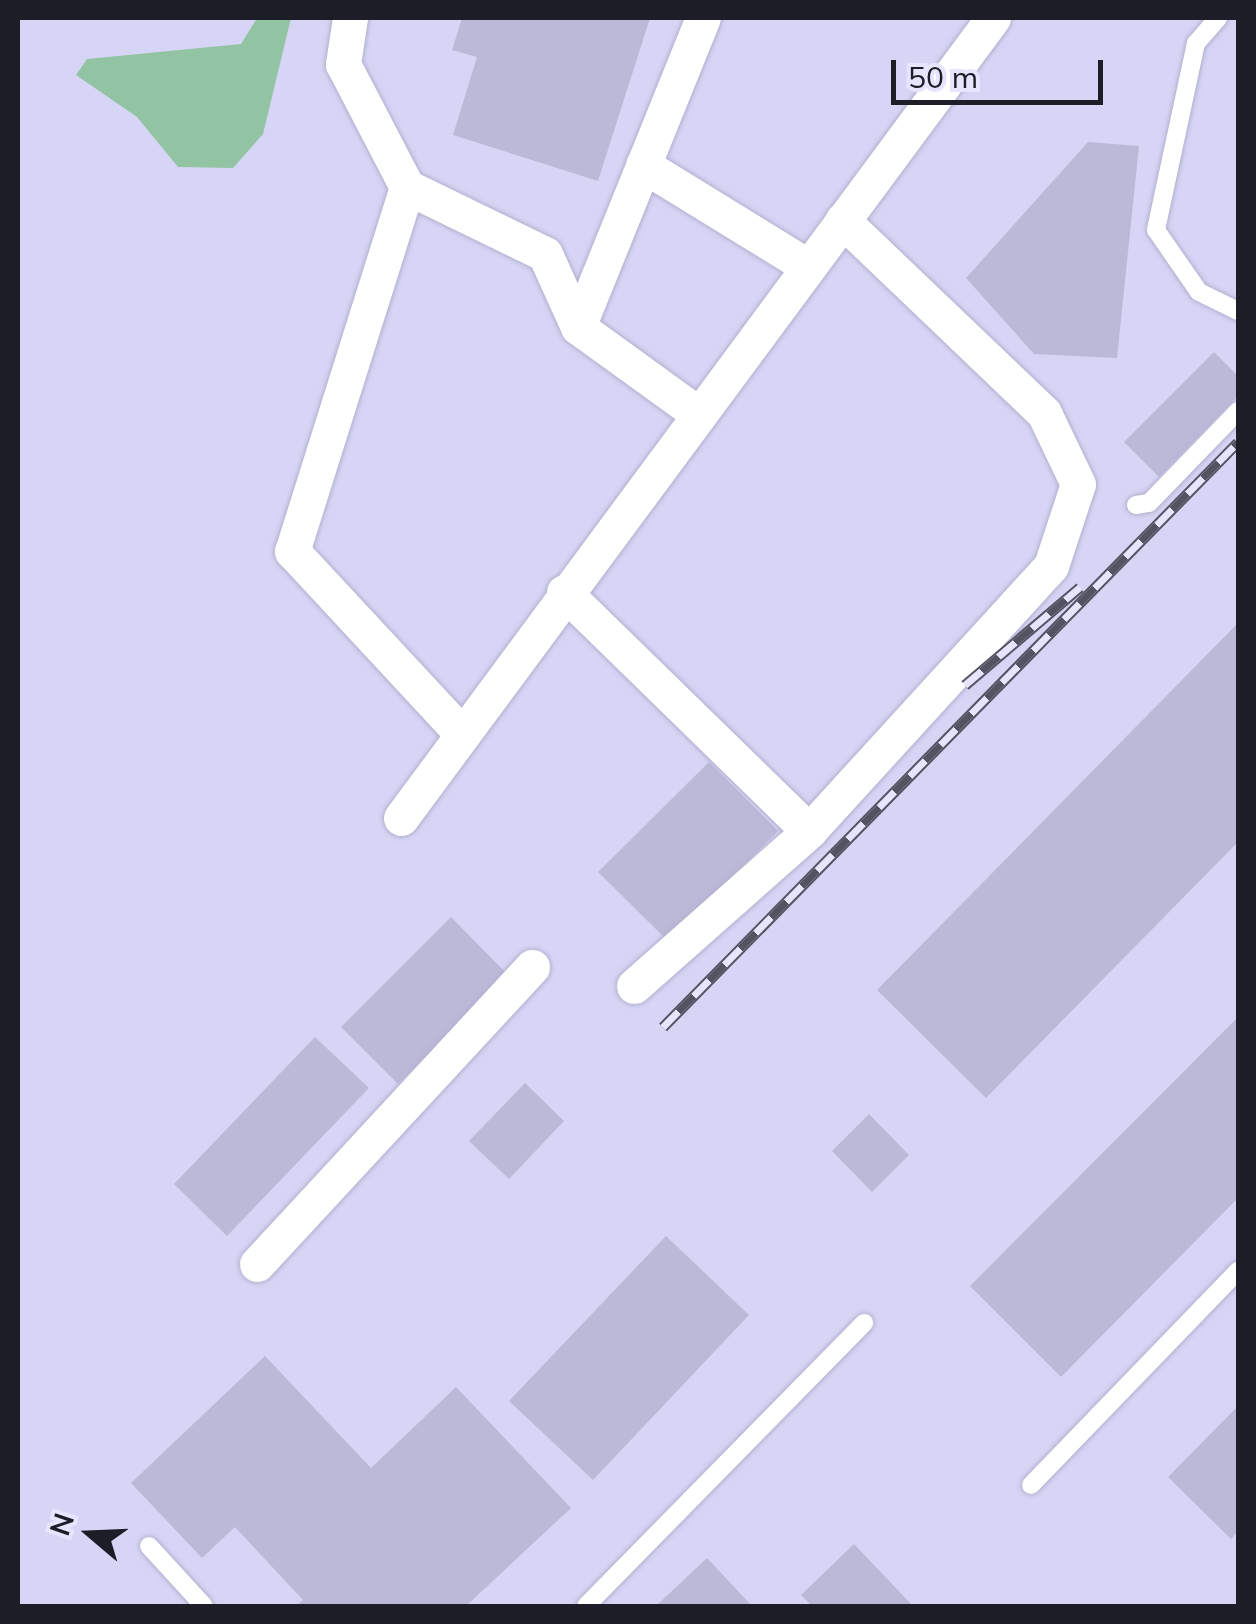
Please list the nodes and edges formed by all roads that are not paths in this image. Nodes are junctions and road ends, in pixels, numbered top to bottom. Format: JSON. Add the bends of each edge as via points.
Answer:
{"nodes":[{"id":1,"x":350,"y":18,"type":"edge"},
{"id":2,"x":703,"y":18,"type":"edge"},
{"id":3,"x":993,"y":18,"type":"edge"},
{"id":4,"x":1218,"y":18,"type":"edge"},
{"id":5,"x":643,"y":165,"type":"junction"},
{"id":6,"x":407,"y":187,"type":"junction"},
{"id":7,"x":842,"y":220,"type":"junction"},
{"id":8,"x":807,"y":266,"type":"junction"},
{"id":9,"x":1238,"y":310,"type":"edge"},
{"id":10,"x":578,"y":327,"type":"junction"},
{"id":11,"x":1238,"y":411,"type":"edge"},
{"id":12,"x":697,"y":413,"type":"junction"},
{"id":13,"x":1136,"y":505,"type":"dead end"},
{"id":14,"x":564,"y":592,"type":"junction"},
{"id":15,"x":461,"y":732,"type":"junction"},
{"id":16,"x":401,"y":818,"type":"dead end"},
{"id":17,"x":809,"y":831,"type":"junction"},
{"id":18,"x":532,"y":967,"type":"dead end"},
{"id":19,"x":634,"y":986,"type":"dead end"},
{"id":20,"x":257,"y":1264,"type":"dead end"},
{"id":21,"x":1238,"y":1270,"type":"edge"},
{"id":22,"x":864,"y":1323,"type":"dead end"},
{"id":23,"x":1031,"y":1484,"type":"dead end"},
{"id":24,"x":148,"y":1546,"type":"dead end"},
{"id":25,"x":204,"y":1606,"type":"edge"},
{"id":26,"x":586,"y":1606,"type":"edge"}],
"edges":[{"from":1,"to":6,"type":"street","via":[[344,64]]},
{"from":2,"to":5,"type":"street"},
{"from":3,"to":7,"type":"street"},
{"from":4,"to":9,"type":"lane","via":[[1196,42],[1156,230],[1199,292]]},
{"from":5,"to":8,"type":"street"},
{"from":5,"to":10,"type":"street"},
{"from":6,"to":10,"type":"street","via":[[545,254]]},
{"from":6,"to":15,"type":"street","via":[[292,551]]},
{"from":7,"to":8,"type":"street"},
{"from":7,"to":17,"type":"street","via":[[1044,412],[1078,484],[1051,566]]},
{"from":8,"to":12,"type":"street"},
{"from":10,"to":12,"type":"street"},
{"from":11,"to":13,"type":"lane","via":[[1149,504]]},
{"from":12,"to":14,"type":"street"},
{"from":14,"to":15,"type":"street"},
{"from":14,"to":17,"type":"street"},
{"from":15,"to":16,"type":"street"},
{"from":17,"to":19,"type":"street"},
{"from":18,"to":20,"type":"street"},
{"from":21,"to":23,"type":"lane"},
{"from":22,"to":26,"type":"lane"},
{"from":24,"to":25,"type":"lane"}]}
